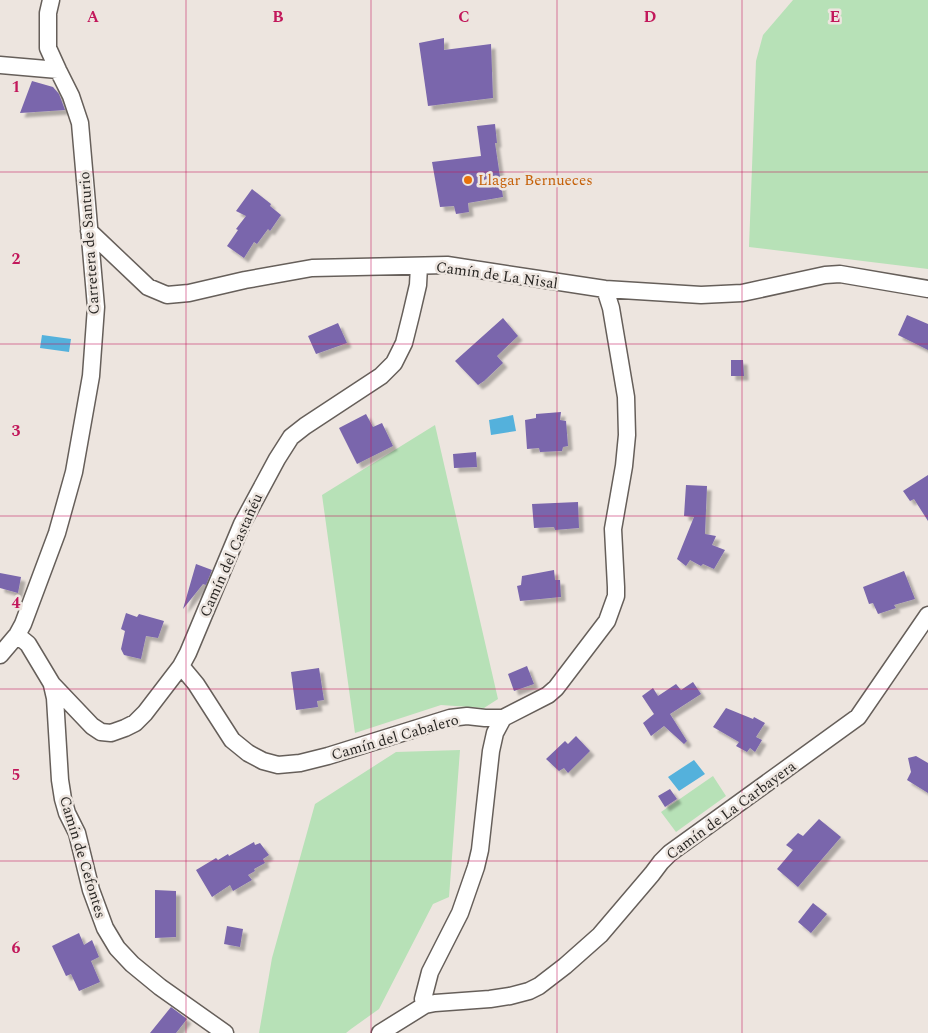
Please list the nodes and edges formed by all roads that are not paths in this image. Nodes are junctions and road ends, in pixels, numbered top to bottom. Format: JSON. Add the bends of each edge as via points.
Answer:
{"nodes":[{"id":1,"x":51,"y":0,"type":"edge"},
{"id":2,"x":0,"y":65,"type":"edge"},
{"id":3,"x":58,"y":70,"type":"junction"},
{"id":4,"x":88,"y":231,"type":"junction"},
{"id":5,"x":419,"y":266,"type":"junction"},
{"id":6,"x":605,"y":289,"type":"junction"},
{"id":7,"x":928,"y":289,"type":"edge"},
{"id":8,"x":928,"y":615,"type":"edge"},
{"id":9,"x":17,"y":635,"type":"junction"},
{"id":10,"x":0,"y":655,"type":"edge"},
{"id":11,"x":181,"y":666,"type":"junction"},
{"id":12,"x":52,"y":684,"type":"junction"},
{"id":13,"x":503,"y":718,"type":"junction"},
{"id":14,"x":426,"y":1005,"type":"junction"},
{"id":15,"x":226,"y":1033,"type":"edge"},
{"id":16,"x":380,"y":1033,"type":"edge"}],
"edges":[{"from":1,"to":3,"type":"street","name":"Carretera de Santurio","via":[[48,48]]},
{"from":2,"to":3,"type":"street"},
{"from":3,"to":4,"type":"street","name":"Carretera de Santurio","via":[[80,123]]},
{"from":4,"to":5,"type":"street","name":"Camín de La Nisal","via":[[148,287],[167,295],[312,268]]},
{"from":4,"to":9,"type":"street","name":"Carretera de Santurio","via":[[96,307],[91,376],[74,472],[57,533]]},
{"from":5,"to":6,"type":"street","name":"Camín de La Nisal","via":[[447,265]]},
{"from":5,"to":11,"type":"street","name":"Camín del Castañéu","via":[[418,285],[404,343],[394,362],[381,376],[291,437],[242,524]]},
{"from":6,"to":7,"type":"street","name":"Camín de La Nisal","via":[[701,295],[742,293],[840,274]]},
{"from":6,"to":13,"type":"street","name":"Camín del Cabalero","via":[[626,397],[624,466],[613,529],[616,596],[607,621],[556,688]]},
{"from":8,"to":14,"type":"street","name":"Camín de La Carbayera","via":[[858,717],[670,853],[600,935],[565,966],[528,991],[490,999]]},
{"from":9,"to":10,"type":"street","name":"Carretera de Santurio"},
{"from":9,"to":12,"type":"street","name":"Camín del Castañéu","via":[[28,644]]},
{"from":11,"to":12,"type":"street","name":"Camín del Castañéu","via":[[135,723],[111,733],[100,732],[92,726]]},
{"from":11,"to":13,"type":"street","name":"Camín del Cabalero","via":[[232,740],[263,761],[278,764],[328,756],[450,718]]},
{"from":12,"to":15,"type":"street","name":"Camín de Cefontes","via":[[63,799],[105,928],[132,964]]},
{"from":13,"to":14,"type":"street","via":[[491,751],[476,867],[460,913],[430,972],[423,999]]},
{"from":14,"to":16,"type":"street","name":"Camín de La Carbayera"}]}
